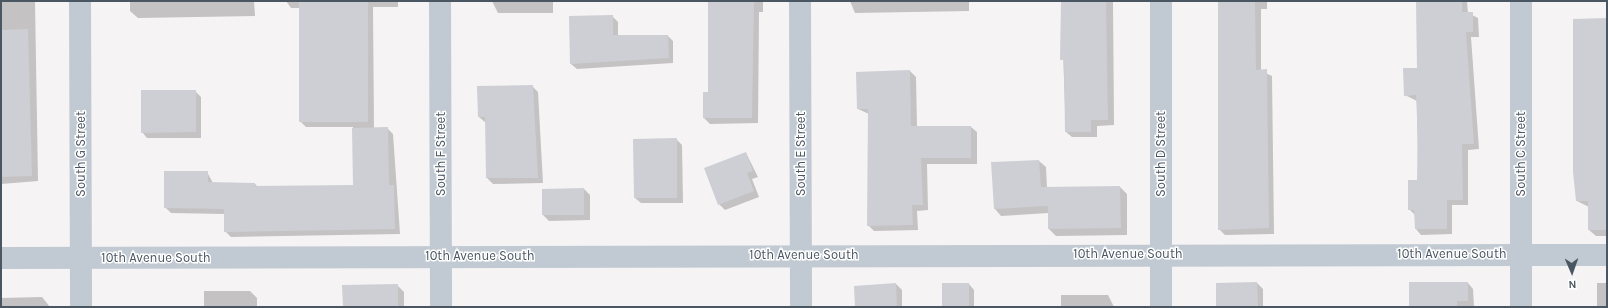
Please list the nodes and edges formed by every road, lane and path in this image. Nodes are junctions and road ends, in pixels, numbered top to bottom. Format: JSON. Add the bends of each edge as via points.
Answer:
{"nodes":[{"id":1,"x":80,"y":1,"type":"edge"},
{"id":2,"x":440,"y":1,"type":"edge"},
{"id":3,"x":800,"y":1,"type":"edge"},
{"id":4,"x":1161,"y":1,"type":"edge"},
{"id":5,"x":1521,"y":1,"type":"edge"},
{"id":6,"x":1161,"y":254,"type":"junction"},
{"id":7,"x":1521,"y":254,"type":"junction"},
{"id":8,"x":801,"y":255,"type":"junction"},
{"id":9,"x":1607,"y":255,"type":"edge"},
{"id":10,"x":441,"y":257,"type":"junction"},
{"id":11,"x":1,"y":258,"type":"edge"},
{"id":12,"x":81,"y":258,"type":"junction"},
{"id":13,"x":81,"y":307,"type":"edge"},
{"id":14,"x":441,"y":307,"type":"edge"},
{"id":15,"x":801,"y":307,"type":"edge"},
{"id":16,"x":1161,"y":307,"type":"edge"},
{"id":17,"x":1521,"y":307,"type":"edge"}],
"edges":[{"from":1,"to":12,"type":"street","name":"South G Street"},
{"from":2,"to":10,"type":"street","name":"South F Street"},
{"from":3,"to":8,"type":"street","name":"South E Street"},
{"from":4,"to":6,"type":"street","name":"South D Street"},
{"from":5,"to":7,"type":"street","name":"South C Street"},
{"from":6,"to":7,"type":"street","name":"10th Avenue South"},
{"from":6,"to":8,"type":"street","name":"10th Avenue South"},
{"from":6,"to":16,"type":"street","name":"South D Street"},
{"from":7,"to":9,"type":"street","name":"10th Avenue South"},
{"from":7,"to":17,"type":"street","name":"South C Street"},
{"from":8,"to":10,"type":"street","name":"10th Avenue South"},
{"from":8,"to":15,"type":"street","name":"South E Street"},
{"from":10,"to":12,"type":"street","name":"10th Avenue South"},
{"from":10,"to":14,"type":"street","name":"South F Street"},
{"from":11,"to":12,"type":"street","name":"10th Avenue South"},
{"from":12,"to":13,"type":"street","name":"South G Street"}]}
